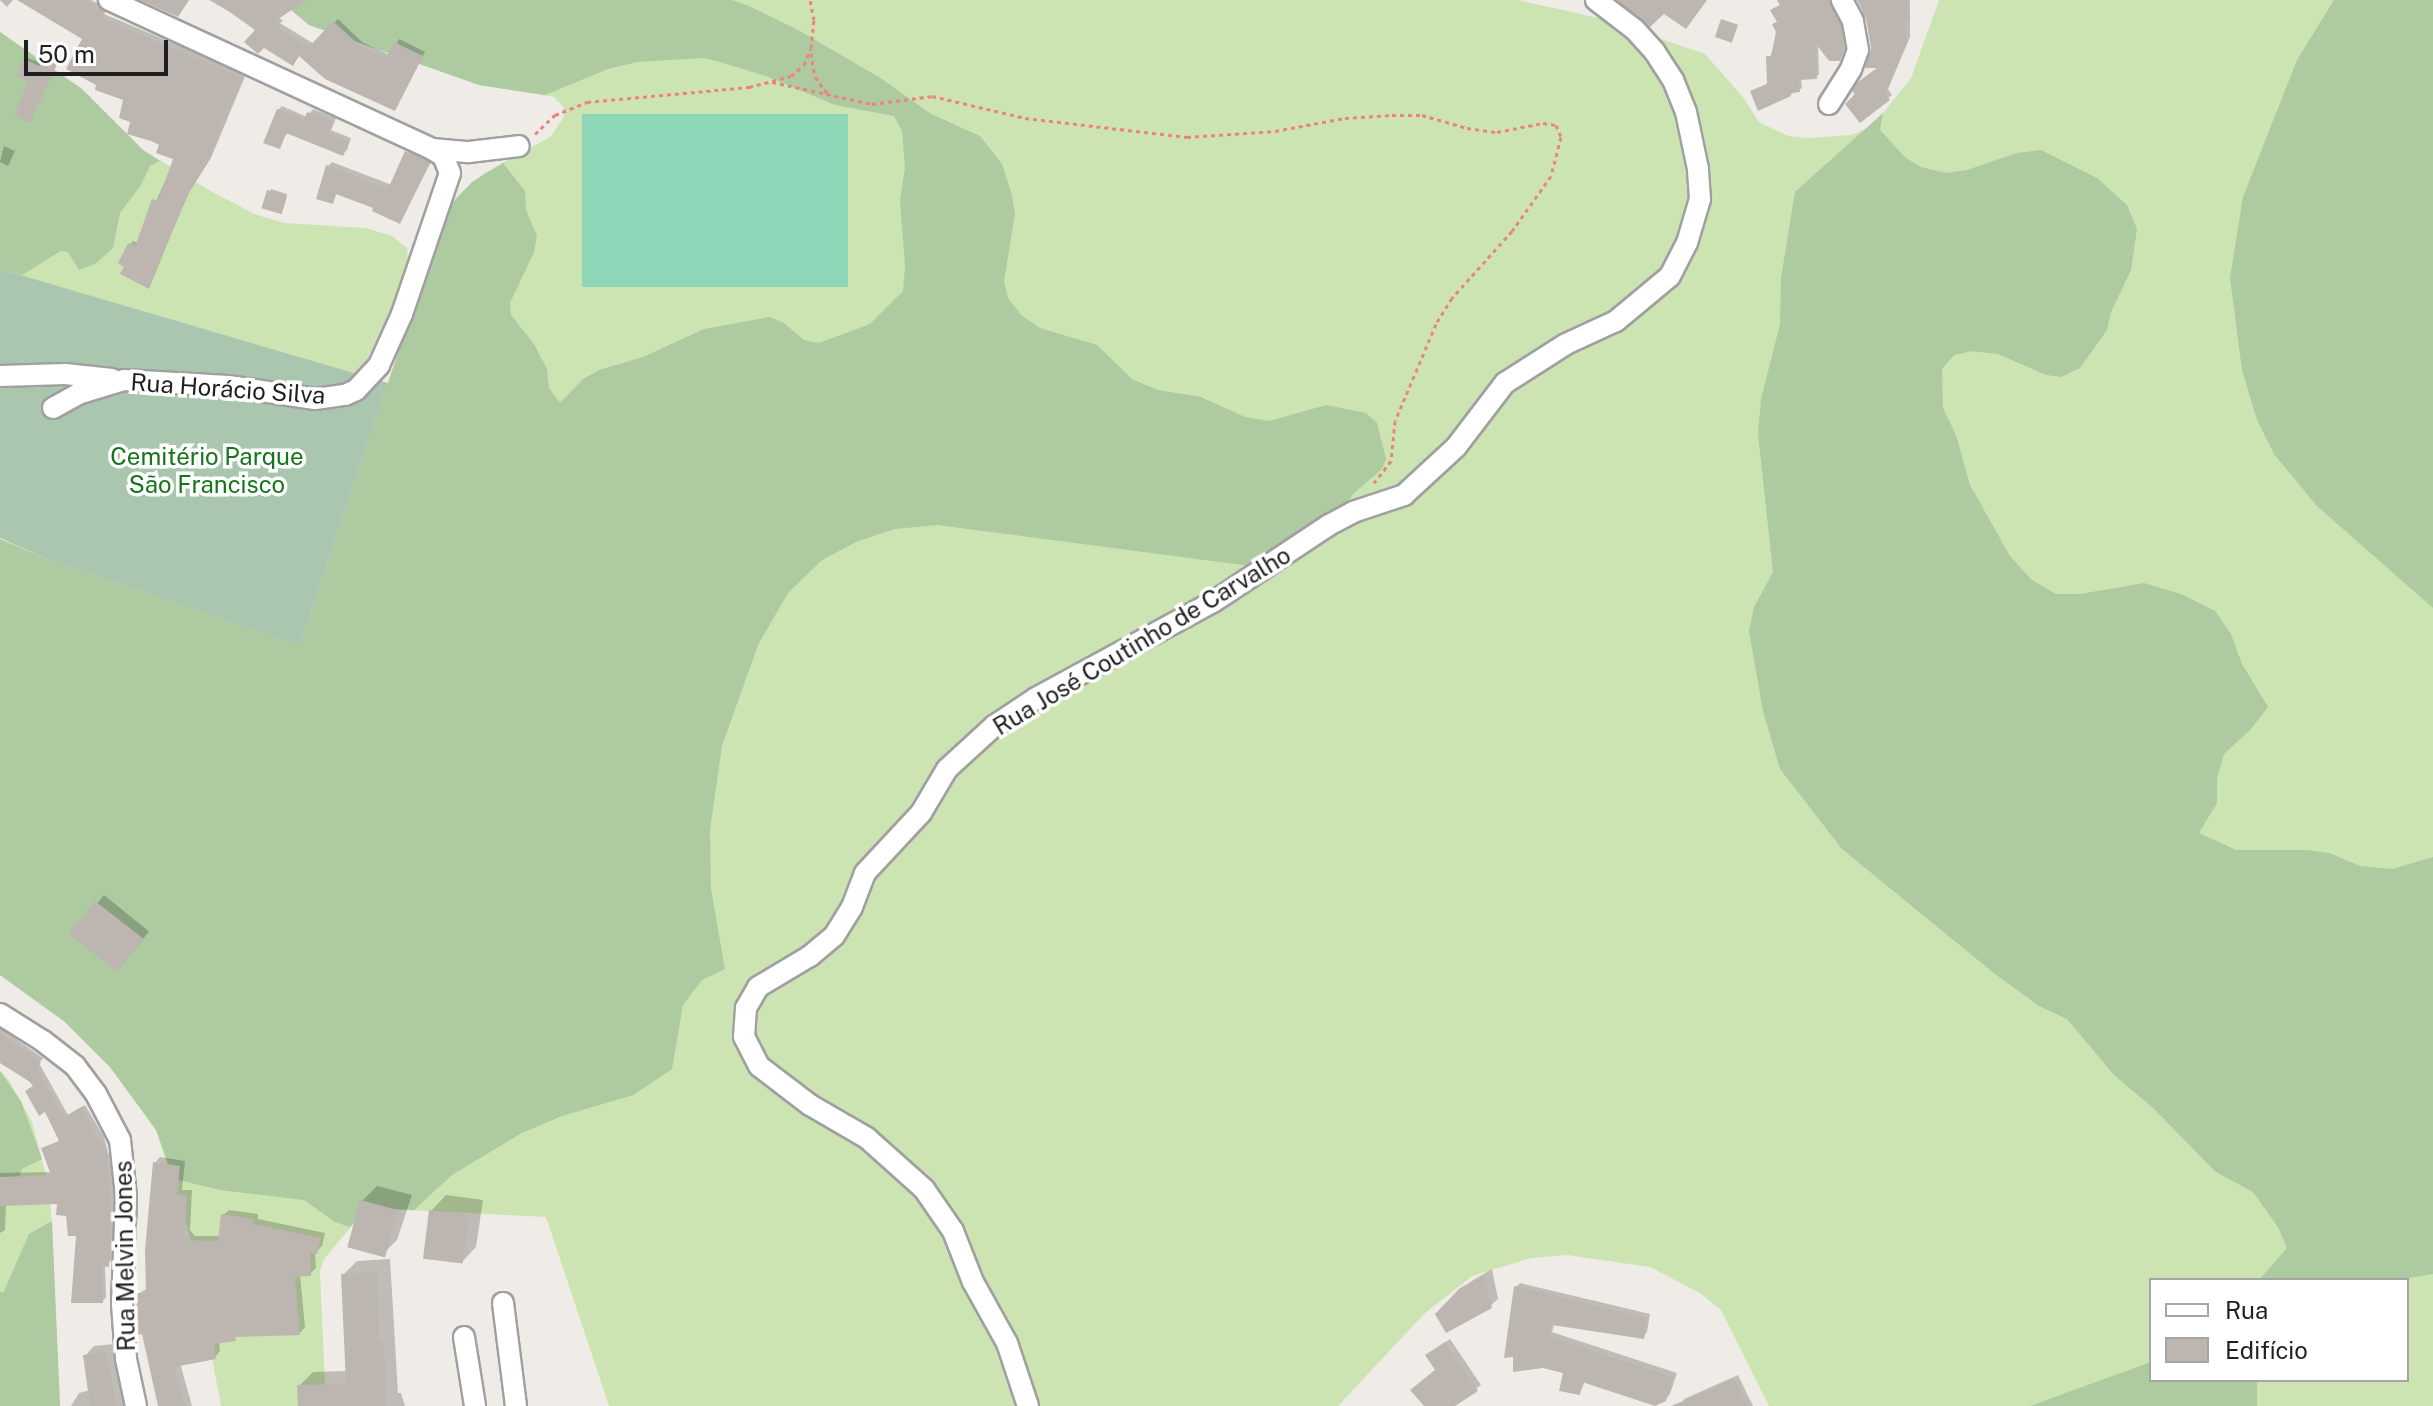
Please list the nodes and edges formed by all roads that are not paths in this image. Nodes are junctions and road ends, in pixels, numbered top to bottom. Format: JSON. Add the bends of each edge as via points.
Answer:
{"nodes":[{"id":1,"x":1596,"y":0,"type":"edge"},
{"id":2,"x":1842,"y":0,"type":"edge"},
{"id":3,"x":117,"y":3,"type":"edge"},
{"id":4,"x":1829,"y":104,"type":"dead end"},
{"id":5,"x":432,"y":149,"type":"junction"},
{"id":6,"x":449,"y":178,"type":"junction"},
{"id":7,"x":0,"y":376,"type":"edge"},
{"id":8,"x":124,"y":380,"type":"junction"},
{"id":9,"x":53,"y":408,"type":"dead end"},
{"id":10,"x":0,"y":1014,"type":"edge"},
{"id":11,"x":503,"y":1303,"type":"dead end"},
{"id":12,"x":464,"y":1337,"type":"dead end"},
{"id":13,"x":136,"y":1406,"type":"edge"},
{"id":14,"x":475,"y":1406,"type":"edge"},
{"id":15,"x":516,"y":1406,"type":"edge"},
{"id":16,"x":1028,"y":1406,"type":"edge"}],
"edges":[{"from":1,"to":16,"type":"street","name":"Rua José Coutinho de Carvalho","via":[[1655,52],[1686,112],[1700,199],[1670,276],[1616,321],[1566,344],[1505,383],[1456,447],[1404,495],[1329,525],[1213,602],[994,726],[947,769],[921,813],[865,873],[834,936],[758,987],[746,1008],[744,1037],[759,1066],[810,1105],[867,1138],[924,1189],[953,1231],[973,1282],[1007,1343]]},
{"from":2,"to":4,"type":"street","via":[[1853,21],[1858,50]]},
{"from":3,"to":5,"type":"street"},
{"from":5,"to":6,"type":"street","via":[[447,161]]},
{"from":5,"to":6,"type":"street","via":[[511,147],[469,161]]},
{"from":6,"to":8,"type":"street","name":"Rua Horácio Silva","via":[[402,314],[371,377],[345,395],[315,399],[228,386]]},
{"from":7,"to":8,"type":"street","via":[[65,374]]},
{"from":8,"to":9,"type":"street","name":"Rua Horácio Silva"},
{"from":10,"to":13,"type":"street","name":"Rua Melvin Jones","via":[[75,1066],[120,1140],[126,1196],[123,1318]]},
{"from":11,"to":15,"type":"street"},
{"from":12,"to":14,"type":"street"}]}
